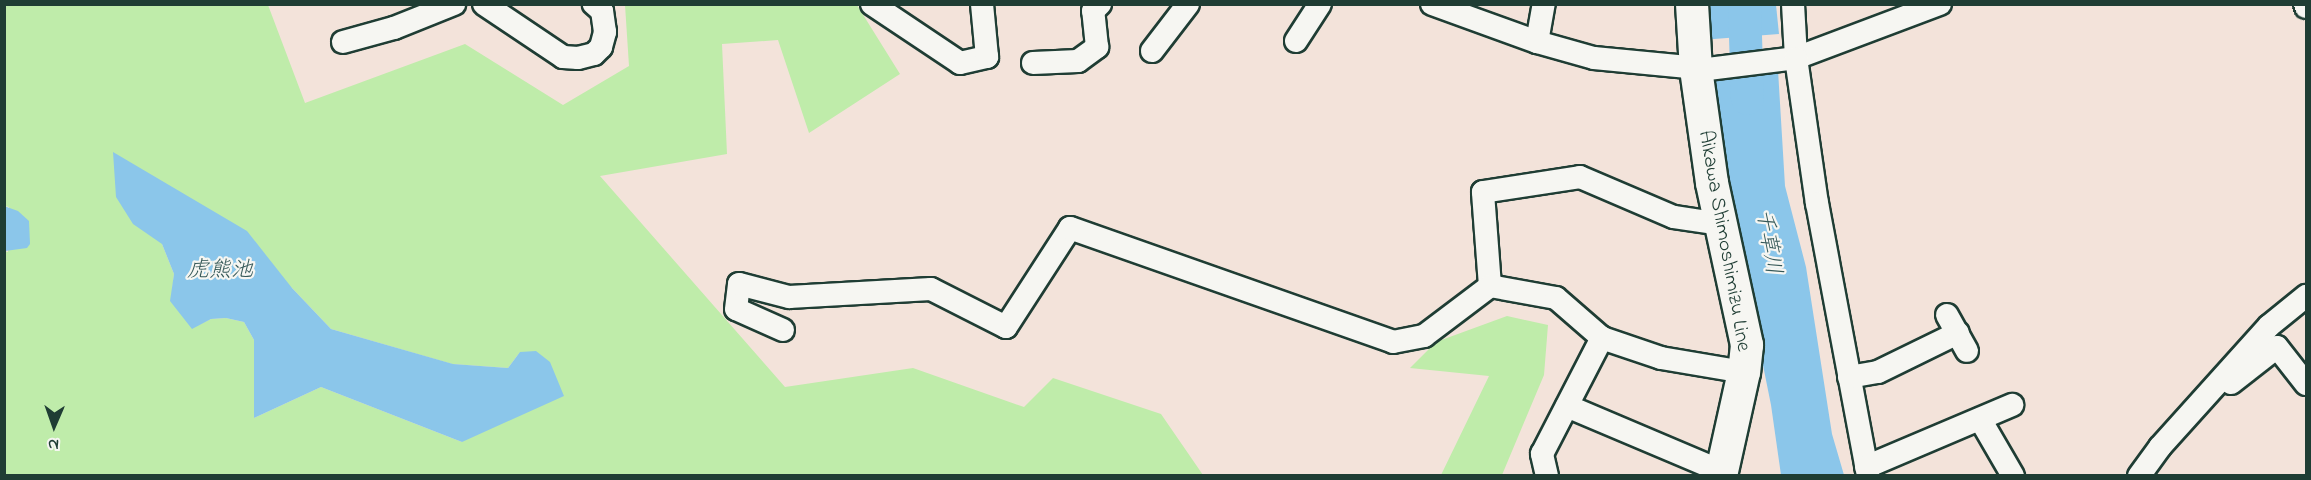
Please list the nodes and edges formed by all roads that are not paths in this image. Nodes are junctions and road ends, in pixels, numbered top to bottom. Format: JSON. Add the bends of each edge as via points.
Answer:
{"nodes":[{"id":1,"x":454,"y":4,"type":"edge"},
{"id":2,"x":484,"y":4,"type":"edge"},
{"id":3,"x":594,"y":4,"type":"edge"},
{"id":4,"x":872,"y":4,"type":"edge"},
{"id":5,"x":982,"y":4,"type":"edge"},
{"id":6,"x":1100,"y":4,"type":"edge"},
{"id":7,"x":1188,"y":4,"type":"edge"},
{"id":8,"x":1320,"y":4,"type":"edge"},
{"id":9,"x":1432,"y":4,"type":"edge"},
{"id":10,"x":1544,"y":4,"type":"edge"},
{"id":11,"x":1692,"y":4,"type":"edge"},
{"id":12,"x":1793,"y":4,"type":"edge"},
{"id":13,"x":1940,"y":4,"type":"edge"},
{"id":14,"x":1296,"y":41,"type":"dead end"},
{"id":15,"x":343,"y":42,"type":"dead end"},
{"id":16,"x":1537,"y":42,"type":"junction"},
{"id":17,"x":1152,"y":51,"type":"dead end"},
{"id":18,"x":1790,"y":59,"type":"junction"},
{"id":19,"x":1033,"y":63,"type":"dead end"},
{"id":20,"x":1702,"y":69,"type":"junction"},
{"id":21,"x":1721,"y":224,"type":"junction"},
{"id":22,"x":1490,"y":286,"type":"junction"},
{"id":23,"x":2307,"y":296,"type":"edge"},
{"id":24,"x":783,"y":330,"type":"dead end"},
{"id":25,"x":1957,"y":333,"type":"dead end"},
{"id":26,"x":1602,"y":338,"type":"junction"},
{"id":27,"x":1744,"y":372,"type":"junction"},
{"id":28,"x":1849,"y":376,"type":"junction"},
{"id":29,"x":2307,"y":384,"type":"edge"},
{"id":30,"x":2214,"y":385,"type":"junction"},
{"id":31,"x":2012,"y":405,"type":"dead end"},
{"id":32,"x":1567,"y":406,"type":"junction"},
{"id":33,"x":1980,"y":419,"type":"junction"},
{"id":34,"x":1867,"y":471,"type":"edge"},
{"id":35,"x":1722,"y":474,"type":"edge"},
{"id":36,"x":1547,"y":476,"type":"edge"},
{"id":37,"x":2013,"y":476,"type":"edge"},
{"id":38,"x":2139,"y":476,"type":"edge"}],
"edges":[{"from":1,"to":15,"type":"street","via":[[394,28]]},
{"from":2,"to":3,"type":"street","via":[[563,57],[578,58],[594,54],[601,47],[605,32],[602,12]]},
{"from":4,"to":5,"type":"street","via":[[960,63],[987,57]]},
{"from":6,"to":19,"type":"street","via":[[1093,11],[1097,47],[1078,61]]},
{"from":7,"to":17,"type":"street"},
{"from":8,"to":14,"type":"street"},
{"from":9,"to":16,"type":"street"},
{"from":10,"to":16,"type":"street"},
{"from":11,"to":20,"type":"main road","name":"Aikawa Shimoshimizu Line"},
{"from":12,"to":18,"type":"street"},
{"from":13,"to":18,"type":"street"},
{"from":16,"to":20,"type":"street","via":[[1594,58]]},
{"from":18,"to":20,"type":"street"},
{"from":18,"to":28,"type":"street"},
{"from":20,"to":21,"type":"main road","name":"Aikawa Shimoshimizu Line","via":[[1712,183]]},
{"from":21,"to":22,"type":"street","via":[[1674,217],[1580,177],[1483,192]]},
{"from":21,"to":27,"type":"main road","name":"Aikawa Shimoshimizu Line","via":[[1747,345]]},
{"from":22,"to":24,"type":"street","via":[[1424,336],[1393,342],[1070,228],[1006,327],[932,289],[789,297],[739,284],[736,309]]},
{"from":22,"to":26,"type":"street","via":[[1556,298]]},
{"from":23,"to":30,"type":"street","via":[[2269,326]]},
{"from":25,"to":28,"type":"street","via":[[1878,372]]},
{"from":26,"to":27,"type":"street","via":[[1661,358]]},
{"from":26,"to":32,"type":"street"},
{"from":27,"to":35,"type":"main road","name":"Aikawa Shimoshimizu Line"},
{"from":28,"to":34,"type":"street"},
{"from":29,"to":30,"type":"street","via":[[2277,347],[2229,385]]},
{"from":30,"to":38,"type":"street"},
{"from":31,"to":33,"type":"street"},
{"from":32,"to":35,"type":"street"},
{"from":32,"to":36,"type":"street","via":[[1542,454]]},
{"from":33,"to":34,"type":"street"},
{"from":33,"to":37,"type":"street"}]}
